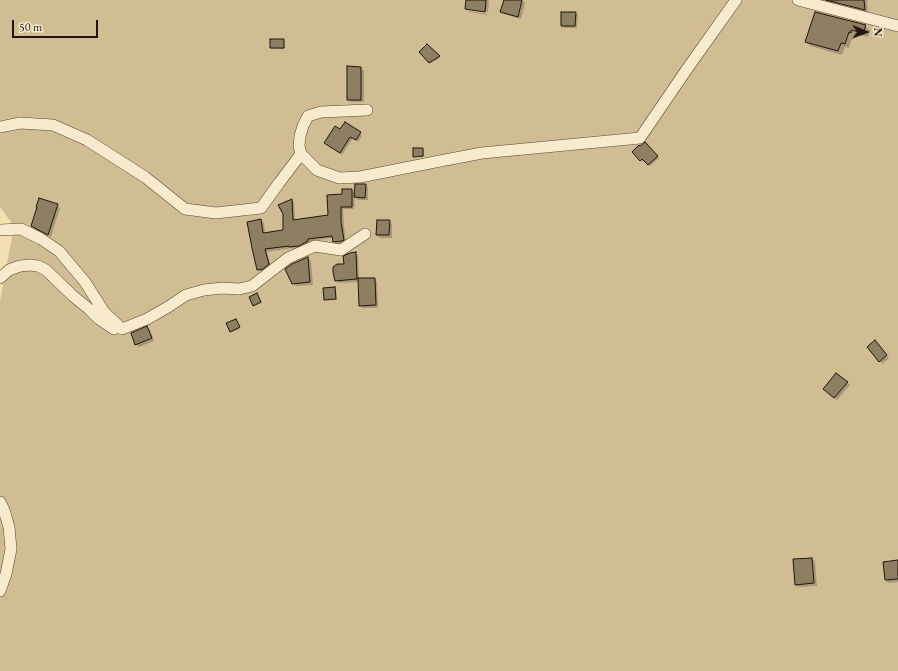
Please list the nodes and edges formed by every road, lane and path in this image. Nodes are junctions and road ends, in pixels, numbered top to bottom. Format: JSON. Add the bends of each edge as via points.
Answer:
{"nodes":[{"id":1,"x":736,"y":0,"type":"edge"},
{"id":2,"x":798,"y":0,"type":"edge"},
{"id":3,"x":824,"y":0,"type":"edge"},
{"id":4,"x":838,"y":10,"type":"junction"},
{"id":5,"x":898,"y":26,"type":"edge"},
{"id":6,"x":366,"y":110,"type":"dead end"},
{"id":7,"x":0,"y":127,"type":"edge"},
{"id":8,"x":301,"y":154,"type":"junction"},
{"id":9,"x":0,"y":230,"type":"edge"},
{"id":10,"x":365,"y":234,"type":"dead end"},
{"id":11,"x":0,"y":278,"type":"edge"},
{"id":12,"x":122,"y":329,"type":"junction"},
{"id":13,"x":0,"y":502,"type":"edge"},
{"id":14,"x":0,"y":591,"type":"edge"}],
"edges":[{"from":1,"to":8,"type":"street","via":[[640,138],[482,154],[360,177],[339,178],[318,170]]},
{"from":2,"to":4,"type":"street"},
{"from":3,"to":4,"type":"street"},
{"from":4,"to":5,"type":"street"},
{"from":6,"to":8,"type":"street","via":[[321,112],[308,116],[300,136]]},
{"from":7,"to":8,"type":"street","via":[[20,123],[52,125],[87,140],[146,177],[185,209],[216,213],[261,208]]},
{"from":9,"to":12,"type":"street","via":[[21,229],[59,251],[85,282],[104,312]]},
{"from":10,"to":12,"type":"street","via":[[341,250],[315,246],[288,258],[252,286],[204,290],[186,295],[147,319]]},
{"from":11,"to":12,"type":"street","via":[[9,270],[20,266],[38,266],[46,270],[99,319],[112,328]]},
{"from":13,"to":14,"type":"street","via":[[9,527],[11,549]]}]}
